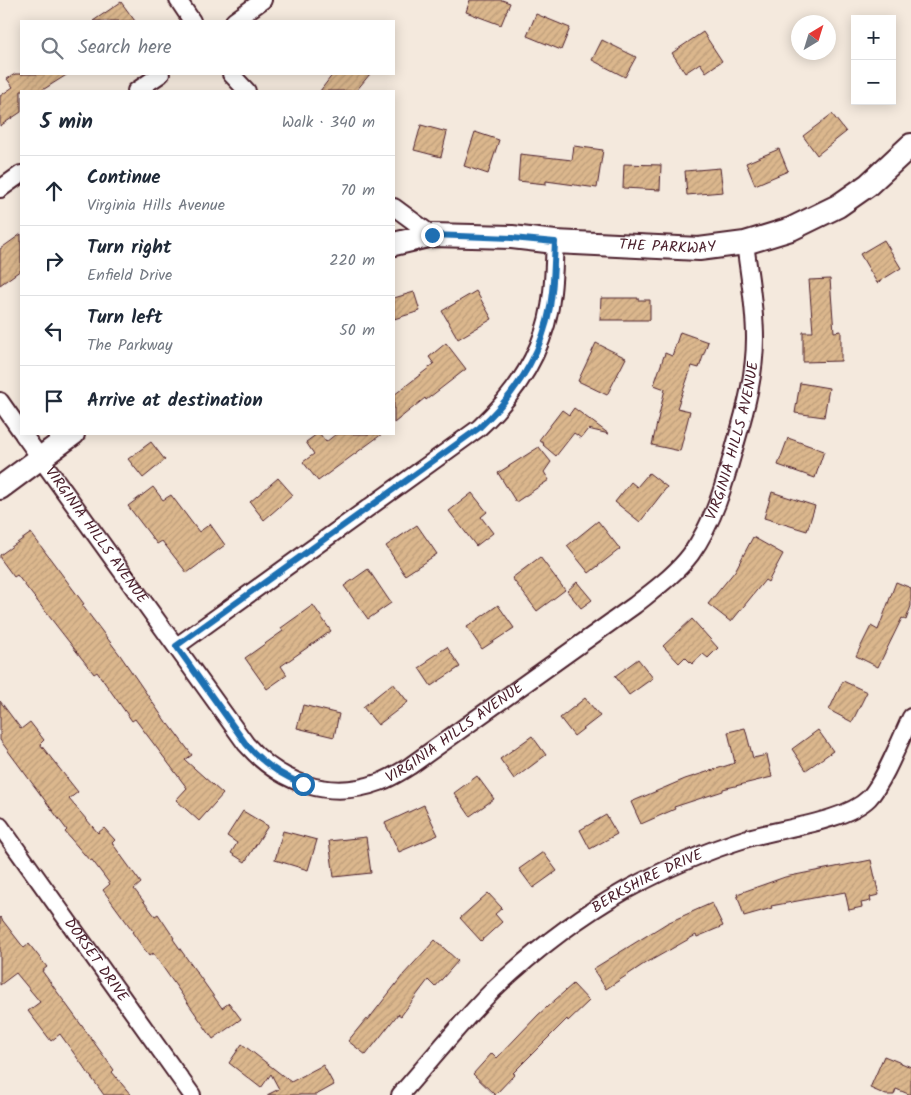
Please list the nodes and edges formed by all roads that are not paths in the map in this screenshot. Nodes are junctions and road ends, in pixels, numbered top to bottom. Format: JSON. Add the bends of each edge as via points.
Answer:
{"nodes":[{"id":1,"x":178,"y":0,"type":"edge"},
{"id":2,"x":264,"y":0,"type":"edge"},
{"id":3,"x":191,"y":20,"type":"edge"},
{"id":4,"x":235,"y":20,"type":"edge"},
{"id":5,"x":160,"y":75,"type":"edge"},
{"id":6,"x":232,"y":75,"type":"edge"},
{"id":7,"x":137,"y":90,"type":"edge"},
{"id":8,"x":246,"y":90,"type":"edge"},
{"id":9,"x":911,"y":145,"type":"edge"},
{"id":10,"x":20,"y":175,"type":"edge"},
{"id":11,"x":0,"y":189,"type":"edge"},
{"id":12,"x":395,"y":208,"type":"edge"},
{"id":13,"x":432,"y":235,"type":"junction"},
{"id":14,"x":555,"y":242,"type":"junction"},
{"id":15,"x":395,"y":244,"type":"edge"},
{"id":16,"x":746,"y":244,"type":"junction"},
{"id":17,"x":0,"y":401,"type":"edge"},
{"id":18,"x":20,"y":429,"type":"edge"},
{"id":19,"x":24,"y":435,"type":"edge"},
{"id":20,"x":72,"y":435,"type":"edge"},
{"id":21,"x":40,"y":457,"type":"junction"},
{"id":22,"x":0,"y":488,"type":"edge"},
{"id":23,"x":176,"y":646,"type":"junction"},
{"id":24,"x":911,"y":717,"type":"edge"},
{"id":25,"x":0,"y":826,"type":"edge"},
{"id":26,"x":192,"y":1095,"type":"edge"},
{"id":27,"x":400,"y":1095,"type":"edge"}],
"edges":[{"from":1,"to":3,"type":"street"},
{"from":2,"to":4,"type":"street"},
{"from":5,"to":7,"type":"street"},
{"from":6,"to":8,"type":"street"},
{"from":9,"to":16,"type":"street","name":"THE PARKWAY","via":[[868,185],[838,206],[791,229]]},
{"from":10,"to":11,"type":"street"},
{"from":12,"to":13,"type":"street"},
{"from":13,"to":14,"type":"street","name":"THE PARKWAY"},
{"from":13,"to":15,"type":"street","name":"THE PARKWAY"},
{"from":14,"to":16,"type":"street","name":"THE PARKWAY","via":[[699,249]]},
{"from":14,"to":23,"type":"street","via":[[552,293],[542,336],[525,375],[499,409],[479,428]]},
{"from":16,"to":23,"type":"street","name":"VIRGINIA HILLS AVENUE","via":[[755,315],[754,367],[723,490],[709,524],[691,554],[635,605],[410,766],[381,782],[348,790],[327,790],[283,776],[265,764],[246,744]]},
{"from":17,"to":18,"type":"street","name":"VIRGINIA HILLS AVENUE"},
{"from":19,"to":21,"type":"street","name":"VIRGINIA HILLS AVENUE"},
{"from":20,"to":21,"type":"street"},
{"from":21,"to":22,"type":"street"},
{"from":21,"to":23,"type":"street","name":"VIRGINIA HILLS AVENUE"},
{"from":24,"to":27,"type":"street","name":"BERKSHIRE DRIVE","via":[[869,798],[830,818],[748,838],[688,861],[626,890],[578,920],[494,990]]},
{"from":25,"to":26,"type":"street","name":"DORSET DRIVE"}]}
